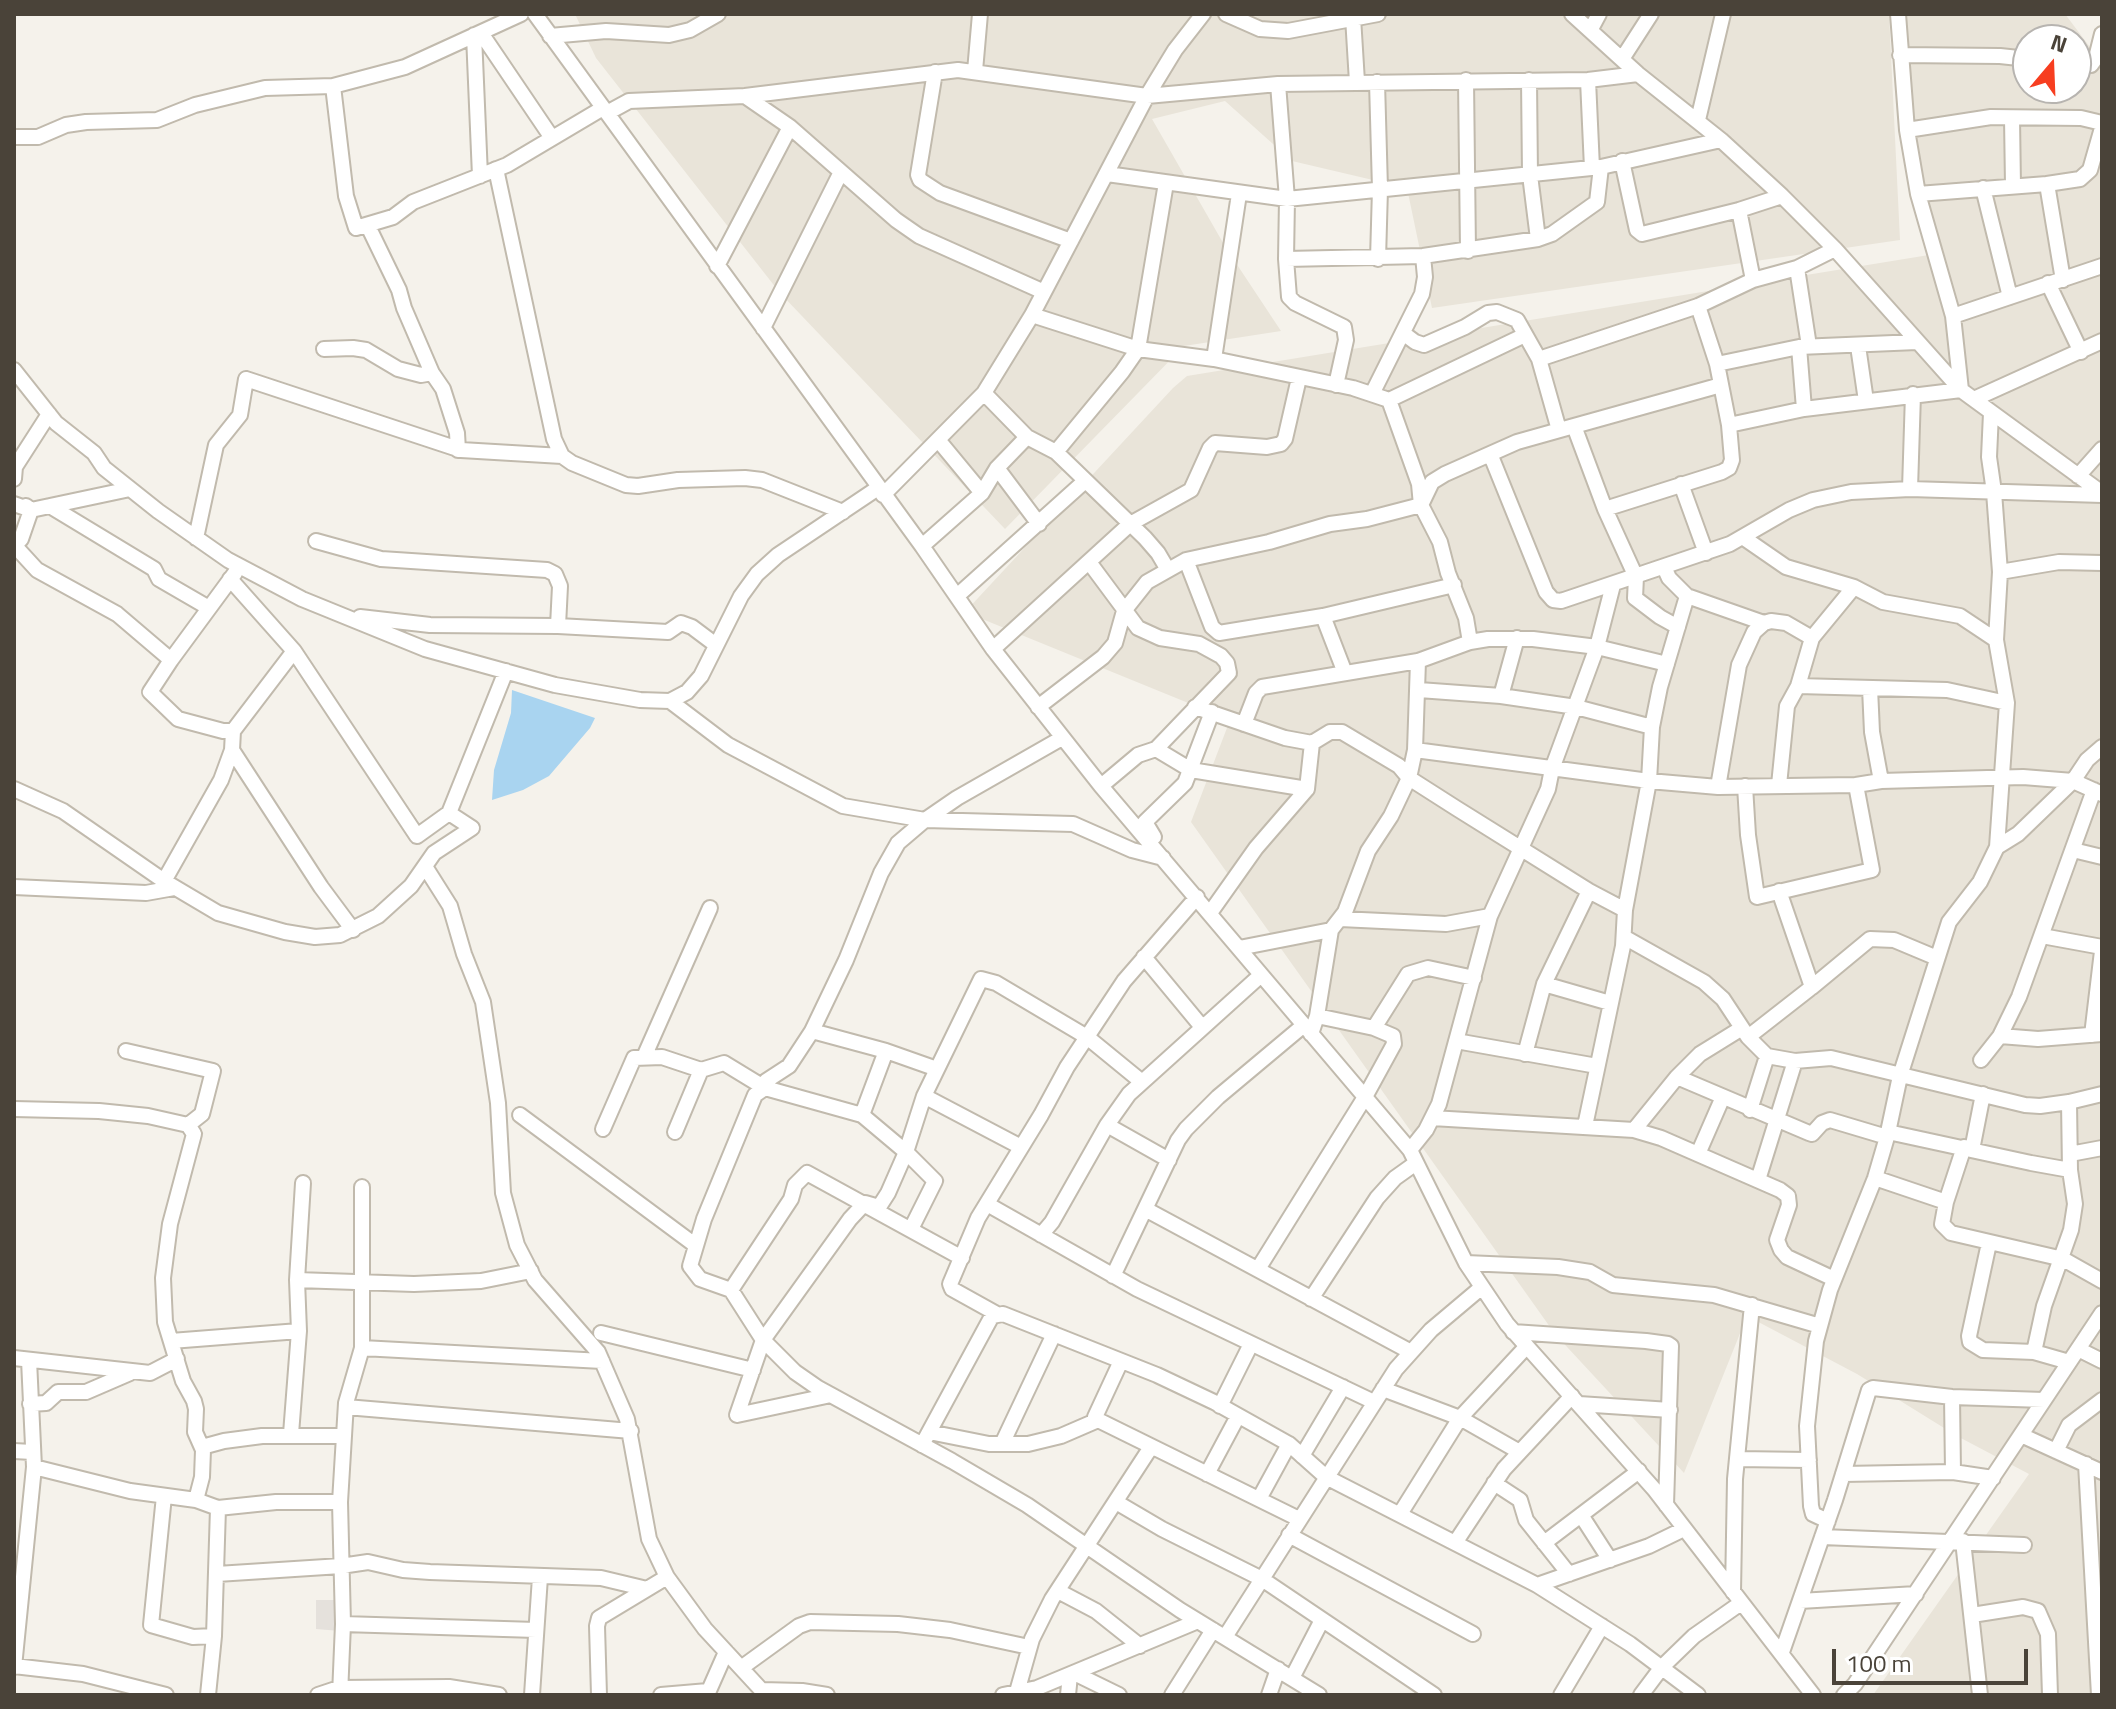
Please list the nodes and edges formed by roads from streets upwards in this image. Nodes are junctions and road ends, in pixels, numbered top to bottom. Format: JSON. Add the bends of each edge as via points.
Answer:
{"nodes":[{"id":1,"x":521,"y":14,"type":"edge"},
{"id":2,"x":535,"y":14,"type":"edge"},
{"id":3,"x":718,"y":14,"type":"edge"},
{"id":4,"x":980,"y":14,"type":"edge"},
{"id":5,"x":1203,"y":14,"type":"edge"},
{"id":6,"x":1226,"y":14,"type":"edge"},
{"id":7,"x":1378,"y":14,"type":"edge"},
{"id":8,"x":1572,"y":14,"type":"edge"},
{"id":9,"x":1599,"y":14,"type":"edge"},
{"id":10,"x":1651,"y":14,"type":"edge"},
{"id":11,"x":1723,"y":14,"type":"edge"},
{"id":12,"x":1898,"y":14,"type":"edge"},
{"id":13,"x":1353,"y":17,"type":"junction"},
{"id":14,"x":1591,"y":29,"type":"junction"},
{"id":15,"x":478,"y":34,"type":"junction"},
{"id":16,"x":550,"y":36,"type":"junction"},
{"id":17,"x":2101,"y":42,"type":"edge"},
{"id":18,"x":1900,"y":55,"type":"junction"},
{"id":19,"x":2012,"y":57,"type":"edge"},
{"id":20,"x":1622,"y":59,"type":"junction"},
{"id":21,"x":2092,"y":63,"type":"edge"},
{"id":22,"x":975,"y":71,"type":"junction"},
{"id":23,"x":935,"y":72,"type":"junction"},
{"id":24,"x":1638,"y":74,"type":"junction"},
{"id":25,"x":1466,"y":80,"type":"junction"},
{"id":26,"x":1529,"y":80,"type":"junction"},
{"id":27,"x":1588,"y":80,"type":"junction"},
{"id":28,"x":1357,"y":82,"type":"junction"},
{"id":29,"x":1377,"y":82,"type":"junction"},
{"id":30,"x":1278,"y":84,"type":"junction"},
{"id":31,"x":333,"y":86,"type":"junction"},
{"id":32,"x":745,"y":96,"type":"junction"},
{"id":33,"x":1147,"y":96,"type":"junction"},
{"id":34,"x":605,"y":110,"type":"junction"},
{"id":35,"x":2012,"y":118,"type":"junction"},
{"id":36,"x":1698,"y":120,"type":"junction"},
{"id":37,"x":2102,"y":125,"type":"edge"},
{"id":38,"x":790,"y":127,"type":"junction"},
{"id":39,"x":1907,"y":130,"type":"junction"},
{"id":40,"x":14,"y":137,"type":"edge"},
{"id":41,"x":552,"y":138,"type":"junction"},
{"id":42,"x":1721,"y":140,"type":"junction"},
{"id":43,"x":1622,"y":161,"type":"junction"},
{"id":44,"x":1597,"y":168,"type":"junction"},
{"id":45,"x":496,"y":169,"type":"junction"},
{"id":46,"x":841,"y":172,"type":"junction"},
{"id":47,"x":1107,"y":174,"type":"junction"},
{"id":48,"x":1530,"y":175,"type":"junction"},
{"id":49,"x":480,"y":176,"type":"junction"},
{"id":50,"x":1466,"y":181,"type":"junction"},
{"id":51,"x":1166,"y":183,"type":"junction"},
{"id":52,"x":2047,"y":184,"type":"junction"},
{"id":53,"x":2013,"y":186,"type":"junction"},
{"id":54,"x":1983,"y":188,"type":"junction"},
{"id":55,"x":1380,"y":189,"type":"junction"},
{"id":56,"x":1239,"y":194,"type":"junction"},
{"id":57,"x":1918,"y":194,"type":"junction"},
{"id":58,"x":1782,"y":196,"type":"junction"},
{"id":59,"x":1287,"y":199,"type":"junction"},
{"id":60,"x":1739,"y":210,"type":"junction"},
{"id":61,"x":368,"y":226,"type":"junction"},
{"id":62,"x":1538,"y":239,"type":"junction"},
{"id":63,"x":1071,"y":241,"type":"junction"},
{"id":64,"x":1835,"y":249,"type":"junction"},
{"id":65,"x":1468,"y":251,"type":"junction"},
{"id":66,"x":1423,"y":256,"type":"junction"},
{"id":67,"x":1286,"y":259,"type":"junction"},
{"id":68,"x":1378,"y":259,"type":"junction"},
{"id":69,"x":717,"y":266,"type":"junction"},
{"id":70,"x":2102,"y":266,"type":"edge"},
{"id":71,"x":1797,"y":268,"type":"junction"},
{"id":72,"x":1753,"y":280,"type":"junction"},
{"id":73,"x":2056,"y":282,"type":"junction"},
{"id":74,"x":1044,"y":292,"type":"junction"},
{"id":75,"x":2010,"y":297,"type":"junction"},
{"id":76,"x":1698,"y":306,"type":"junction"},
{"id":77,"x":1032,"y":315,"type":"junction"},
{"id":78,"x":1953,"y":316,"type":"junction"},
{"id":79,"x":763,"y":328,"type":"junction"},
{"id":80,"x":1403,"y":333,"type":"junction"},
{"id":81,"x":1525,"y":335,"type":"junction"},
{"id":82,"x":2102,"y":341,"type":"edge"},
{"id":83,"x":1917,"y":342,"type":"junction"},
{"id":84,"x":1804,"y":346,"type":"junction"},
{"id":85,"x":1858,"y":346,"type":"junction"},
{"id":86,"x":324,"y":349,"type":"dead end"},
{"id":87,"x":1138,"y":349,"type":"junction"},
{"id":88,"x":2081,"y":352,"type":"junction"},
{"id":89,"x":1214,"y":359,"type":"junction"},
{"id":90,"x":1539,"y":359,"type":"junction"},
{"id":91,"x":1717,"y":364,"type":"junction"},
{"id":92,"x":14,"y":370,"type":"edge"},
{"id":93,"x":432,"y":373,"type":"junction"},
{"id":94,"x":1299,"y":378,"type":"junction"},
{"id":95,"x":1336,"y":385,"type":"junction"},
{"id":96,"x":1721,"y":385,"type":"junction"},
{"id":97,"x":1961,"y":390,"type":"junction"},
{"id":98,"x":984,"y":393,"type":"junction"},
{"id":99,"x":1372,"y":394,"type":"junction"},
{"id":100,"x":1913,"y":394,"type":"junction"},
{"id":101,"x":1974,"y":399,"type":"junction"},
{"id":102,"x":1389,"y":400,"type":"junction"},
{"id":103,"x":1866,"y":401,"type":"junction"},
{"id":104,"x":1804,"y":409,"type":"junction"},
{"id":105,"x":1991,"y":413,"type":"junction"},
{"id":106,"x":49,"y":414,"type":"junction"},
{"id":107,"x":1729,"y":425,"type":"junction"},
{"id":108,"x":1567,"y":428,"type":"junction"},
{"id":109,"x":1027,"y":437,"type":"junction"},
{"id":110,"x":939,"y":441,"type":"junction"},
{"id":111,"x":2102,"y":449,"type":"edge"},
{"id":112,"x":458,"y":450,"type":"junction"},
{"id":113,"x":1056,"y":452,"type":"junction"},
{"id":114,"x":562,"y":456,"type":"junction"},
{"id":115,"x":1491,"y":456,"type":"junction"},
{"id":116,"x":997,"y":468,"type":"junction"},
{"id":117,"x":2078,"y":476,"type":"junction"},
{"id":118,"x":14,"y":479,"type":"edge"},
{"id":119,"x":1085,"y":481,"type":"junction"},
{"id":120,"x":1681,"y":484,"type":"junction"},
{"id":121,"x":130,"y":489,"type":"junction"},
{"id":122,"x":1910,"y":489,"type":"junction"},
{"id":123,"x":881,"y":492,"type":"junction"},
{"id":124,"x":1994,"y":492,"type":"junction"},
{"id":125,"x":982,"y":493,"type":"junction"},
{"id":126,"x":14,"y":494,"type":"edge"},
{"id":127,"x":2102,"y":494,"type":"edge"},
{"id":128,"x":14,"y":504,"type":"edge"},
{"id":129,"x":1421,"y":505,"type":"junction"},
{"id":130,"x":50,"y":506,"type":"junction"},
{"id":131,"x":1605,"y":509,"type":"junction"},
{"id":132,"x":31,"y":510,"type":"junction"},
{"id":133,"x":843,"y":512,"type":"junction"},
{"id":134,"x":1039,"y":524,"type":"junction"},
{"id":135,"x":1130,"y":524,"type":"junction"},
{"id":136,"x":196,"y":538,"type":"junction"},
{"id":137,"x":1744,"y":538,"type":"junction"},
{"id":138,"x":316,"y":541,"type":"dead end"},
{"id":139,"x":14,"y":546,"type":"edge"},
{"id":140,"x":922,"y":546,"type":"junction"},
{"id":141,"x":1706,"y":553,"type":"junction"},
{"id":142,"x":1186,"y":560,"type":"junction"},
{"id":143,"x":1089,"y":562,"type":"junction"},
{"id":144,"x":2102,"y":563,"type":"edge"},
{"id":145,"x":240,"y":567,"type":"junction"},
{"id":146,"x":1664,"y":567,"type":"junction"},
{"id":147,"x":1168,"y":570,"type":"junction"},
{"id":148,"x":2000,"y":572,"type":"junction"},
{"id":149,"x":1636,"y":577,"type":"junction"},
{"id":150,"x":230,"y":579,"type":"junction"},
{"id":151,"x":1454,"y":585,"type":"junction"},
{"id":152,"x":1613,"y":585,"type":"junction"},
{"id":153,"x":1854,"y":587,"type":"junction"},
{"id":154,"x":957,"y":596,"type":"junction"},
{"id":155,"x":1687,"y":596,"type":"junction"},
{"id":156,"x":209,"y":608,"type":"junction"},
{"id":157,"x":1124,"y":611,"type":"junction"},
{"id":158,"x":340,"y":615,"type":"junction"},
{"id":159,"x":1323,"y":616,"type":"junction"},
{"id":160,"x":1764,"y":623,"type":"junction"},
{"id":161,"x":558,"y":626,"type":"junction"},
{"id":162,"x":1678,"y":627,"type":"junction"},
{"id":163,"x":1517,"y":638,"type":"junction"},
{"id":164,"x":1812,"y":638,"type":"junction"},
{"id":165,"x":1996,"y":640,"type":"junction"},
{"id":166,"x":1470,"y":642,"type":"junction"},
{"id":167,"x":716,"y":645,"type":"junction"},
{"id":168,"x":1597,"y":647,"type":"junction"},
{"id":169,"x":993,"y":649,"type":"junction"},
{"id":170,"x":294,"y":651,"type":"junction"},
{"id":171,"x":171,"y":660,"type":"junction"},
{"id":172,"x":1418,"y":661,"type":"junction"},
{"id":173,"x":1667,"y":664,"type":"junction"},
{"id":174,"x":506,"y":671,"type":"junction"},
{"id":175,"x":1345,"y":673,"type":"junction"},
{"id":176,"x":1798,"y":686,"type":"junction"},
{"id":177,"x":1870,"y":688,"type":"junction"},
{"id":178,"x":1419,"y":690,"type":"junction"},
{"id":179,"x":1501,"y":696,"type":"junction"},
{"id":180,"x":670,"y":701,"type":"junction"},
{"id":181,"x":2007,"y":703,"type":"junction"},
{"id":182,"x":1038,"y":707,"type":"junction"},
{"id":183,"x":1195,"y":707,"type":"junction"},
{"id":184,"x":1576,"y":707,"type":"junction"},
{"id":185,"x":1212,"y":712,"type":"junction"},
{"id":186,"x":1244,"y":724,"type":"junction"},
{"id":187,"x":1652,"y":727,"type":"junction"},
{"id":188,"x":233,"y":731,"type":"junction"},
{"id":189,"x":1062,"y":738,"type":"junction"},
{"id":190,"x":1312,"y":743,"type":"junction"},
{"id":191,"x":2102,"y":747,"type":"edge"},
{"id":192,"x":1156,"y":749,"type":"junction"},
{"id":193,"x":232,"y":750,"type":"junction"},
{"id":194,"x":1415,"y":750,"type":"junction"},
{"id":195,"x":1552,"y":769,"type":"junction"},
{"id":196,"x":1191,"y":770,"type":"junction"},
{"id":197,"x":2003,"y":777,"type":"junction"},
{"id":198,"x":1409,"y":778,"type":"junction"},
{"id":199,"x":1649,"y":781,"type":"junction"},
{"id":200,"x":1881,"y":781,"type":"junction"},
{"id":201,"x":2073,"y":781,"type":"junction"},
{"id":202,"x":1779,"y":785,"type":"junction"},
{"id":203,"x":1856,"y":785,"type":"junction"},
{"id":204,"x":1101,"y":786,"type":"junction"},
{"id":205,"x":1745,"y":786,"type":"junction"},
{"id":206,"x":1718,"y":787,"type":"junction"},
{"id":207,"x":14,"y":789,"type":"edge"},
{"id":208,"x":1307,"y":789,"type":"junction"},
{"id":209,"x":2098,"y":792,"type":"edge"},
{"id":210,"x":449,"y":813,"type":"junction"},
{"id":211,"x":925,"y":820,"type":"junction"},
{"id":212,"x":1997,"y":847,"type":"junction"},
{"id":213,"x":1523,"y":848,"type":"junction"},
{"id":214,"x":2073,"y":850,"type":"junction"},
{"id":215,"x":2102,"y":857,"type":"edge"},
{"id":216,"x":1163,"y":858,"type":"junction"},
{"id":217,"x":426,"y":868,"type":"junction"},
{"id":218,"x":1180,"y":878,"type":"junction"},
{"id":219,"x":169,"y":885,"type":"junction"},
{"id":220,"x":18,"y":888,"type":"edge"},
{"id":221,"x":1589,"y":891,"type":"junction"},
{"id":222,"x":1779,"y":891,"type":"junction"},
{"id":223,"x":1197,"y":897,"type":"junction"},
{"id":224,"x":14,"y":903,"type":"edge"},
{"id":225,"x":710,"y":908,"type":"dead end"},
{"id":226,"x":1625,"y":910,"type":"junction"},
{"id":227,"x":1210,"y":913,"type":"junction"},
{"id":228,"x":1490,"y":916,"type":"junction"},
{"id":229,"x":1336,"y":924,"type":"junction"},
{"id":230,"x":353,"y":930,"type":"junction"},
{"id":231,"x":2042,"y":936,"type":"junction"},
{"id":232,"x":1624,"y":937,"type":"junction"},
{"id":233,"x":1239,"y":948,"type":"junction"},
{"id":234,"x":2102,"y":949,"type":"edge"},
{"id":235,"x":1144,"y":957,"type":"junction"},
{"id":236,"x":1937,"y":958,"type":"junction"},
{"id":237,"x":1261,"y":975,"type":"junction"},
{"id":238,"x":1474,"y":978,"type":"junction"},
{"id":239,"x":1544,"y":984,"type":"junction"},
{"id":240,"x":1812,"y":987,"type":"junction"},
{"id":241,"x":1610,"y":1003,"type":"junction"},
{"id":242,"x":1317,"y":1016,"type":"junction"},
{"id":243,"x":1202,"y":1027,"type":"junction"},
{"id":244,"x":1374,"y":1028,"type":"junction"},
{"id":245,"x":1307,"y":1030,"type":"junction"},
{"id":246,"x":812,"y":1031,"type":"junction"},
{"id":247,"x":1745,"y":1033,"type":"junction"},
{"id":248,"x":2097,"y":1034,"type":"edge"},
{"id":249,"x":2000,"y":1036,"type":"junction"},
{"id":250,"x":1087,"y":1037,"type":"junction"},
{"id":251,"x":1456,"y":1041,"type":"junction"},
{"id":252,"x":126,"y":1051,"type":"dead end"},
{"id":253,"x":886,"y":1051,"type":"junction"},
{"id":254,"x":1525,"y":1054,"type":"junction"},
{"id":255,"x":1767,"y":1056,"type":"junction"},
{"id":256,"x":644,"y":1057,"type":"junction"},
{"id":257,"x":1981,"y":1060,"type":"dead end"},
{"id":258,"x":1795,"y":1061,"type":"junction"},
{"id":259,"x":1597,"y":1066,"type":"junction"},
{"id":260,"x":937,"y":1069,"type":"junction"},
{"id":261,"x":701,"y":1070,"type":"junction"},
{"id":262,"x":1900,"y":1076,"type":"junction"},
{"id":263,"x":1677,"y":1077,"type":"junction"},
{"id":264,"x":1142,"y":1082,"type":"junction"},
{"id":265,"x":765,"y":1088,"type":"junction"},
{"id":266,"x":1983,"y":1094,"type":"junction"},
{"id":267,"x":2102,"y":1094,"type":"edge"},
{"id":268,"x":924,"y":1096,"type":"junction"},
{"id":269,"x":1365,"y":1097,"type":"junction"},
{"id":270,"x":1722,"y":1099,"type":"junction"},
{"id":271,"x":2069,"y":1102,"type":"junction"},
{"id":272,"x":14,"y":1109,"type":"edge"},
{"id":273,"x":1750,"y":1110,"type":"junction"},
{"id":274,"x":520,"y":1115,"type":"dead end"},
{"id":275,"x":862,"y":1115,"type":"junction"},
{"id":276,"x":1432,"y":1118,"type":"junction"},
{"id":277,"x":1777,"y":1120,"type":"junction"},
{"id":278,"x":188,"y":1125,"type":"junction"},
{"id":279,"x":1107,"y":1125,"type":"junction"},
{"id":280,"x":1585,"y":1126,"type":"junction"},
{"id":281,"x":603,"y":1129,"type":"dead end"},
{"id":282,"x":1634,"y":1130,"type":"junction"},
{"id":283,"x":675,"y":1132,"type":"dead end"},
{"id":284,"x":1888,"y":1135,"type":"junction"},
{"id":285,"x":1021,"y":1147,"type":"junction"},
{"id":286,"x":1968,"y":1148,"type":"junction"},
{"id":287,"x":2102,"y":1148,"type":"edge"},
{"id":288,"x":906,"y":1152,"type":"junction"},
{"id":289,"x":1698,"y":1154,"type":"junction"},
{"id":290,"x":2070,"y":1154,"type":"junction"},
{"id":291,"x":1413,"y":1156,"type":"junction"},
{"id":292,"x":1169,"y":1160,"type":"junction"},
{"id":293,"x":2070,"y":1170,"type":"junction"},
{"id":294,"x":1875,"y":1178,"type":"junction"},
{"id":295,"x":1758,"y":1180,"type":"junction"},
{"id":296,"x":303,"y":1183,"type":"dead end"},
{"id":297,"x":362,"y":1187,"type":"dead end"},
{"id":298,"x":1946,"y":1202,"type":"junction"},
{"id":299,"x":865,"y":1203,"type":"junction"},
{"id":300,"x":987,"y":1204,"type":"junction"},
{"id":301,"x":1147,"y":1210,"type":"junction"},
{"id":302,"x":911,"y":1229,"type":"junction"},
{"id":303,"x":1041,"y":1235,"type":"junction"},
{"id":304,"x":1989,"y":1243,"type":"junction"},
{"id":305,"x":695,"y":1245,"type":"junction"},
{"id":306,"x":962,"y":1258,"type":"junction"},
{"id":307,"x":2063,"y":1259,"type":"junction"},
{"id":308,"x":1466,"y":1263,"type":"junction"},
{"id":309,"x":1258,"y":1269,"type":"junction"},
{"id":310,"x":531,"y":1271,"type":"junction"},
{"id":311,"x":1113,"y":1276,"type":"junction"},
{"id":312,"x":1834,"y":1279,"type":"junction"},
{"id":313,"x":297,"y":1280,"type":"junction"},
{"id":314,"x":2102,"y":1281,"type":"edge"},
{"id":315,"x":363,"y":1284,"type":"junction"},
{"id":316,"x":1482,"y":1287,"type":"junction"},
{"id":317,"x":731,"y":1290,"type":"junction"},
{"id":318,"x":1311,"y":1299,"type":"junction"},
{"id":319,"x":1752,"y":1305,"type":"junction"},
{"id":320,"x":2102,"y":1313,"type":"edge"},
{"id":321,"x":997,"y":1314,"type":"junction"},
{"id":322,"x":1820,"y":1326,"type":"junction"},
{"id":323,"x":299,"y":1331,"type":"junction"},
{"id":324,"x":1513,"y":1332,"type":"junction"},
{"id":325,"x":601,"y":1333,"type":"dead end"},
{"id":326,"x":1054,"y":1334,"type":"junction"},
{"id":327,"x":763,"y":1340,"type":"junction"},
{"id":328,"x":171,"y":1341,"type":"junction"},
{"id":329,"x":1251,"y":1344,"type":"junction"},
{"id":330,"x":1527,"y":1346,"type":"junction"},
{"id":331,"x":362,"y":1348,"type":"junction"},
{"id":332,"x":2078,"y":1349,"type":"junction"},
{"id":333,"x":1411,"y":1352,"type":"junction"},
{"id":334,"x":2034,"y":1352,"type":"junction"},
{"id":335,"x":21,"y":1359,"type":"edge"},
{"id":336,"x":177,"y":1359,"type":"junction"},
{"id":337,"x":602,"y":1361,"type":"junction"},
{"id":338,"x":1121,"y":1361,"type":"junction"},
{"id":339,"x":2102,"y":1361,"type":"edge"},
{"id":340,"x":2069,"y":1362,"type":"junction"},
{"id":341,"x":753,"y":1370,"type":"junction"},
{"id":342,"x":130,"y":1373,"type":"junction"},
{"id":343,"x":1343,"y":1387,"type":"junction"},
{"id":344,"x":1383,"y":1389,"type":"junction"},
{"id":345,"x":831,"y":1395,"type":"junction"},
{"id":346,"x":1952,"y":1397,"type":"junction"},
{"id":347,"x":1575,"y":1400,"type":"junction"},
{"id":348,"x":2044,"y":1400,"type":"junction"},
{"id":349,"x":2102,"y":1400,"type":"edge"},
{"id":350,"x":1374,"y":1402,"type":"junction"},
{"id":351,"x":30,"y":1404,"type":"junction"},
{"id":352,"x":1220,"y":1406,"type":"junction"},
{"id":353,"x":346,"y":1407,"type":"junction"},
{"id":354,"x":1670,"y":1410,"type":"junction"},
{"id":355,"x":1238,"y":1416,"type":"junction"},
{"id":356,"x":1460,"y":1418,"type":"junction"},
{"id":357,"x":1098,"y":1420,"type":"junction"},
{"id":358,"x":631,"y":1431,"type":"junction"},
{"id":359,"x":291,"y":1434,"type":"junction"},
{"id":360,"x":2021,"y":1435,"type":"junction"},
{"id":361,"x":343,"y":1436,"type":"junction"},
{"id":362,"x":925,"y":1438,"type":"junction"},
{"id":363,"x":1002,"y":1444,"type":"junction"},
{"id":364,"x":1289,"y":1444,"type":"junction"},
{"id":365,"x":202,"y":1447,"type":"junction"},
{"id":366,"x":1151,"y":1447,"type":"junction"},
{"id":367,"x":14,"y":1451,"type":"edge"},
{"id":368,"x":1518,"y":1451,"type":"junction"},
{"id":369,"x":2056,"y":1451,"type":"junction"},
{"id":370,"x":1302,"y":1456,"type":"junction"},
{"id":371,"x":1737,"y":1459,"type":"junction"},
{"id":372,"x":33,"y":1460,"type":"junction"},
{"id":373,"x":1809,"y":1460,"type":"junction"},
{"id":374,"x":2086,"y":1464,"type":"junction"},
{"id":375,"x":1639,"y":1471,"type":"junction"},
{"id":376,"x":1953,"y":1472,"type":"junction"},
{"id":377,"x":2102,"y":1472,"type":"edge"},
{"id":378,"x":1207,"y":1474,"type":"junction"},
{"id":379,"x":1843,"y":1474,"type":"junction"},
{"id":380,"x":1326,"y":1477,"type":"junction"},
{"id":381,"x":1993,"y":1478,"type":"junction"},
{"id":382,"x":1494,"y":1483,"type":"junction"},
{"id":383,"x":164,"y":1496,"type":"junction"},
{"id":384,"x":1259,"y":1499,"type":"junction"},
{"id":385,"x":196,"y":1500,"type":"junction"},
{"id":386,"x":340,"y":1502,"type":"junction"},
{"id":387,"x":1116,"y":1502,"type":"junction"},
{"id":388,"x":1666,"y":1505,"type":"junction"},
{"id":389,"x":218,"y":1508,"type":"junction"},
{"id":390,"x":1400,"y":1514,"type":"junction"},
{"id":391,"x":1581,"y":1515,"type":"junction"},
{"id":392,"x":1299,"y":1519,"type":"junction"},
{"id":393,"x":1828,"y":1521,"type":"junction"},
{"id":394,"x":1684,"y":1529,"type":"junction"},
{"id":395,"x":1289,"y":1535,"type":"junction"},
{"id":396,"x":1822,"y":1537,"type":"junction"},
{"id":397,"x":1957,"y":1541,"type":"junction"},
{"id":398,"x":1455,"y":1543,"type":"junction"},
{"id":399,"x":1544,"y":1543,"type":"junction"},
{"id":400,"x":2024,"y":1545,"type":"dead end"},
{"id":401,"x":1088,"y":1547,"type":"junction"},
{"id":402,"x":1610,"y":1560,"type":"junction"},
{"id":403,"x":341,"y":1566,"type":"junction"},
{"id":404,"x":20,"y":1572,"type":"edge"},
{"id":405,"x":217,"y":1574,"type":"junction"},
{"id":406,"x":1569,"y":1574,"type":"junction"},
{"id":407,"x":540,"y":1577,"type":"junction"},
{"id":408,"x":667,"y":1577,"type":"junction"},
{"id":409,"x":1262,"y":1579,"type":"junction"},
{"id":410,"x":1537,"y":1585,"type":"junction"},
{"id":411,"x":647,"y":1589,"type":"junction"},
{"id":412,"x":1058,"y":1591,"type":"junction"},
{"id":413,"x":1916,"y":1594,"type":"junction"},
{"id":414,"x":1737,"y":1598,"type":"junction"},
{"id":415,"x":1800,"y":1601,"type":"junction"},
{"id":416,"x":1972,"y":1615,"type":"junction"},
{"id":417,"x":1322,"y":1620,"type":"junction"},
{"id":418,"x":1198,"y":1621,"type":"junction"},
{"id":419,"x":343,"y":1624,"type":"junction"},
{"id":420,"x":1602,"y":1626,"type":"junction"},
{"id":421,"x":536,"y":1630,"type":"junction"},
{"id":422,"x":1219,"y":1633,"type":"junction"},
{"id":423,"x":1473,"y":1634,"type":"dead end"},
{"id":424,"x":214,"y":1636,"type":"junction"},
{"id":425,"x":1140,"y":1646,"type":"junction"},
{"id":426,"x":1029,"y":1647,"type":"junction"},
{"id":427,"x":726,"y":1652,"type":"junction"},
{"id":428,"x":1782,"y":1652,"type":"junction"},
{"id":429,"x":14,"y":1666,"type":"edge"},
{"id":430,"x":1662,"y":1667,"type":"junction"},
{"id":431,"x":741,"y":1668,"type":"junction"},
{"id":432,"x":1278,"y":1669,"type":"junction"},
{"id":433,"x":1072,"y":1674,"type":"junction"},
{"id":434,"x":1292,"y":1678,"type":"junction"},
{"id":435,"x":340,"y":1692,"type":"edge"},
{"id":436,"x":763,"y":1692,"type":"edge"},
{"id":437,"x":708,"y":1693,"type":"edge"},
{"id":438,"x":1010,"y":1694,"type":"edge"},
{"id":439,"x":166,"y":1695,"type":"edge"},
{"id":440,"x":208,"y":1695,"type":"edge"},
{"id":441,"x":318,"y":1695,"type":"edge"},
{"id":442,"x":499,"y":1695,"type":"edge"},
{"id":443,"x":532,"y":1695,"type":"edge"},
{"id":444,"x":599,"y":1695,"type":"edge"},
{"id":445,"x":661,"y":1695,"type":"edge"},
{"id":446,"x":827,"y":1695,"type":"edge"},
{"id":447,"x":1068,"y":1695,"type":"edge"},
{"id":448,"x":1119,"y":1695,"type":"edge"},
{"id":449,"x":1172,"y":1695,"type":"edge"},
{"id":450,"x":1269,"y":1695,"type":"edge"},
{"id":451,"x":1319,"y":1695,"type":"edge"},
{"id":452,"x":1434,"y":1695,"type":"edge"},
{"id":453,"x":1561,"y":1695,"type":"edge"},
{"id":454,"x":1641,"y":1695,"type":"edge"},
{"id":455,"x":1698,"y":1695,"type":"edge"},
{"id":456,"x":1813,"y":1695,"type":"edge"},
{"id":457,"x":1844,"y":1695,"type":"edge"},
{"id":458,"x":1980,"y":1695,"type":"edge"},
{"id":459,"x":2050,"y":1695,"type":"edge"},
{"id":460,"x":2099,"y":1695,"type":"edge"}],
"edges":[{"from":1,"to":15,"type":"street"},
{"from":2,"to":16,"type":"street"},
{"from":3,"to":16,"type":"street","via":[[669,35],[606,31]]},
{"from":4,"to":22,"type":"street"},
{"from":5,"to":33,"type":"street"},
{"from":6,"to":13,"type":"street","via":[[1260,29],[1288,31]]},
{"from":7,"to":13,"type":"street"},
{"from":8,"to":14,"type":"street"},
{"from":9,"to":14,"type":"street"},
{"from":10,"to":20,"type":"street"},
{"from":11,"to":36,"type":"street"},
{"from":12,"to":18,"type":"street"},
{"from":13,"to":28,"type":"street"},
{"from":14,"to":20,"type":"street"},
{"from":15,"to":31,"type":"street","via":[[405,67]]},
{"from":15,"to":41,"type":"street"},
{"from":15,"to":49,"type":"street"},
{"from":16,"to":34,"type":"street"},
{"from":17,"to":21,"type":"street"},
{"from":18,"to":19,"type":"street"},
{"from":18,"to":39,"type":"street"},
{"from":20,"to":24,"type":"street"},
{"from":22,"to":23,"type":"street"},
{"from":22,"to":33,"type":"street"},
{"from":23,"to":32,"type":"street"},
{"from":23,"to":63,"type":"street","via":[[920,180],[940,193]]},
{"from":24,"to":27,"type":"street"},
{"from":24,"to":36,"type":"street"},
{"from":25,"to":26,"type":"street"},
{"from":25,"to":29,"type":"street"},
{"from":25,"to":50,"type":"street"},
{"from":26,"to":27,"type":"street"},
{"from":26,"to":48,"type":"street"},
{"from":27,"to":44,"type":"street"},
{"from":28,"to":29,"type":"street"},
{"from":28,"to":30,"type":"street"},
{"from":29,"to":55,"type":"street"},
{"from":30,"to":33,"type":"street"},
{"from":30,"to":59,"type":"street"},
{"from":31,"to":40,"type":"street","via":[[265,88],[157,120],[86,122],[38,137]]},
{"from":31,"to":61,"type":"street","via":[[346,196],[356,228]]},
{"from":32,"to":34,"type":"street","via":[[629,101]]},
{"from":32,"to":38,"type":"street"},
{"from":33,"to":47,"type":"street"},
{"from":34,"to":41,"type":"street"},
{"from":34,"to":69,"type":"street"},
{"from":35,"to":37,"type":"street","via":[[2081,118]]},
{"from":35,"to":39,"type":"street"},
{"from":35,"to":53,"type":"street"},
{"from":36,"to":42,"type":"street"},
{"from":37,"to":52,"type":"street","via":[[2090,170],[2080,179]]},
{"from":38,"to":46,"type":"street"},
{"from":38,"to":69,"type":"street"},
{"from":39,"to":57,"type":"street"},
{"from":41,"to":45,"type":"street"},
{"from":42,"to":43,"type":"street"},
{"from":42,"to":58,"type":"street"},
{"from":43,"to":44,"type":"street"},
{"from":43,"to":60,"type":"street","via":[[1642,234]]},
{"from":44,"to":48,"type":"street"},
{"from":44,"to":62,"type":"street","via":[[1597,202]]},
{"from":45,"to":49,"type":"street"},
{"from":45,"to":114,"type":"street"},
{"from":46,"to":74,"type":"street","via":[[919,236]]},
{"from":46,"to":79,"type":"street"},
{"from":47,"to":51,"type":"street"},
{"from":47,"to":63,"type":"street"},
{"from":48,"to":50,"type":"street"},
{"from":48,"to":62,"type":"street"},
{"from":49,"to":61,"type":"street","via":[[432,193]]},
{"from":50,"to":55,"type":"street"},
{"from":50,"to":65,"type":"street"},
{"from":51,"to":56,"type":"street"},
{"from":51,"to":87,"type":"street"},
{"from":52,"to":53,"type":"street"},
{"from":52,"to":73,"type":"street"},
{"from":53,"to":54,"type":"street"},
{"from":54,"to":57,"type":"street"},
{"from":54,"to":75,"type":"street"},
{"from":55,"to":59,"type":"street"},
{"from":55,"to":68,"type":"street"},
{"from":56,"to":59,"type":"street"},
{"from":56,"to":89,"type":"street"},
{"from":57,"to":78,"type":"street"},
{"from":58,"to":60,"type":"street"},
{"from":58,"to":64,"type":"street"},
{"from":59,"to":67,"type":"street"},
{"from":60,"to":72,"type":"street"},
{"from":61,"to":93,"type":"street"},
{"from":62,"to":65,"type":"street"},
{"from":63,"to":74,"type":"street"},
{"from":64,"to":71,"type":"street"},
{"from":64,"to":83,"type":"street"},
{"from":65,"to":66,"type":"street"},
{"from":66,"to":68,"type":"street"},
{"from":66,"to":80,"type":"street","via":[[1425,284]]},
{"from":67,"to":68,"type":"street"},
{"from":67,"to":95,"type":"street","via":[[1289,297],[1346,331]]},
{"from":69,"to":79,"type":"street"},
{"from":70,"to":73,"type":"street"},
{"from":71,"to":72,"type":"street"},
{"from":71,"to":84,"type":"street"},
{"from":72,"to":76,"type":"street"},
{"from":73,"to":75,"type":"street"},
{"from":73,"to":88,"type":"street"},
{"from":74,"to":77,"type":"street"},
{"from":75,"to":78,"type":"street"},
{"from":76,"to":90,"type":"street"},
{"from":76,"to":91,"type":"street"},
{"from":77,"to":87,"type":"street"},
{"from":77,"to":98,"type":"street"},
{"from":78,"to":97,"type":"street"},
{"from":79,"to":123,"type":"street"},
{"from":80,"to":81,"type":"street","via":[[1424,345],[1497,312],[1517,320]]},
{"from":80,"to":99,"type":"street"},
{"from":81,"to":90,"type":"street"},
{"from":81,"to":102,"type":"street"},
{"from":82,"to":88,"type":"street"},
{"from":83,"to":85,"type":"street"},
{"from":83,"to":97,"type":"street"},
{"from":84,"to":85,"type":"street"},
{"from":84,"to":91,"type":"street"},
{"from":84,"to":104,"type":"street"},
{"from":85,"to":103,"type":"street"},
{"from":86,"to":93,"type":"street","via":[[366,350],[398,369]]},
{"from":87,"to":89,"type":"street"},
{"from":87,"to":113,"type":"street"},
{"from":88,"to":101,"type":"street"},
{"from":89,"to":94,"type":"street"},
{"from":90,"to":108,"type":"street"},
{"from":91,"to":96,"type":"street"},
{"from":92,"to":106,"type":"street"},
{"from":93,"to":112,"type":"street","via":[[443,389]]},
{"from":94,"to":95,"type":"street"},
{"from":94,"to":135,"type":"street","via":[[1281,444],[1215,443],[1191,490]]},
{"from":95,"to":99,"type":"street"},
{"from":96,"to":107,"type":"street"},
{"from":96,"to":108,"type":"street"},
{"from":97,"to":100,"type":"street"},
{"from":97,"to":101,"type":"street"},
{"from":98,"to":109,"type":"street"},
{"from":98,"to":110,"type":"street"},
{"from":99,"to":102,"type":"street"},
{"from":100,"to":103,"type":"street"},
{"from":100,"to":122,"type":"street"},
{"from":101,"to":105,"type":"street"},
{"from":102,"to":129,"type":"street","via":[[1419,484]]},
{"from":103,"to":104,"type":"street"},
{"from":104,"to":107,"type":"street"},
{"from":105,"to":117,"type":"street"},
{"from":105,"to":124,"type":"street"},
{"from":106,"to":118,"type":"street","via":[[15,467]]},
{"from":106,"to":121,"type":"street"},
{"from":107,"to":120,"type":"street","via":[[1729,468]]},
{"from":108,"to":115,"type":"street","via":[[1517,442]]},
{"from":108,"to":131,"type":"street"},
{"from":109,"to":113,"type":"street"},
{"from":109,"to":116,"type":"street"},
{"from":110,"to":123,"type":"street"},
{"from":110,"to":125,"type":"street"},
{"from":111,"to":117,"type":"street"},
{"from":112,"to":114,"type":"street"},
{"from":112,"to":136,"type":"street","via":[[246,379],[240,415],[216,445]]},
{"from":113,"to":119,"type":"street"},
{"from":114,"to":133,"type":"street","via":[[626,485],[762,480]]},
{"from":115,"to":129,"type":"street","via":[[1432,482]]},
{"from":115,"to":152,"type":"street","via":[[1549,598],[1561,601]]},
{"from":116,"to":125,"type":"street"},
{"from":116,"to":134,"type":"street"},
{"from":117,"to":127,"type":"street"},
{"from":119,"to":134,"type":"street"},
{"from":119,"to":135,"type":"street"},
{"from":120,"to":131,"type":"street"},
{"from":120,"to":141,"type":"street"},
{"from":121,"to":130,"type":"street"},
{"from":121,"to":136,"type":"street"},
{"from":122,"to":124,"type":"street"},
{"from":122,"to":137,"type":"street","via":[[1813,500]]},
{"from":123,"to":133,"type":"street"},
{"from":123,"to":140,"type":"street"},
{"from":124,"to":127,"type":"street"},
{"from":124,"to":148,"type":"street"},
{"from":125,"to":140,"type":"street"},
{"from":126,"to":132,"type":"street"},
{"from":128,"to":132,"type":"street"},
{"from":129,"to":142,"type":"street"},
{"from":129,"to":151,"type":"street"},
{"from":130,"to":132,"type":"street"},
{"from":130,"to":156,"type":"street"},
{"from":131,"to":149,"type":"street"},
{"from":132,"to":139,"type":"street"},
{"from":133,"to":167,"type":"street","via":[[757,574]]},
{"from":134,"to":154,"type":"street"},
{"from":135,"to":143,"type":"street"},
{"from":135,"to":147,"type":"street"},
{"from":136,"to":145,"type":"street"},
{"from":137,"to":141,"type":"street"},
{"from":137,"to":153,"type":"street","via":[[1786,567]]},
{"from":138,"to":161,"type":"street","via":[[381,559],[547,570],[560,586]]},
{"from":139,"to":171,"type":"street","via":[[37,570],[117,614]]},
{"from":140,"to":154,"type":"street"},
{"from":141,"to":146,"type":"street"},
{"from":142,"to":147,"type":"street"},
{"from":142,"to":159,"type":"street","via":[[1219,633]]},
{"from":143,"to":157,"type":"street"},
{"from":143,"to":169,"type":"street"},
{"from":144,"to":148,"type":"street","via":[[2059,562]]},
{"from":145,"to":150,"type":"street"},
{"from":145,"to":158,"type":"street"},
{"from":146,"to":149,"type":"street"},
{"from":146,"to":155,"type":"street"},
{"from":147,"to":157,"type":"street","via":[[1147,582]]},
{"from":148,"to":165,"type":"street"},
{"from":149,"to":152,"type":"street"},
{"from":149,"to":162,"type":"street","via":[[1635,598]]},
{"from":150,"to":156,"type":"street"},
{"from":150,"to":170,"type":"street"},
{"from":151,"to":159,"type":"street"},
{"from":151,"to":166,"type":"street"},
{"from":152,"to":168,"type":"street"},
{"from":153,"to":164,"type":"street"},
{"from":153,"to":165,"type":"street","via":[[1883,602],[1960,616]]},
{"from":154,"to":169,"type":"street"},
{"from":155,"to":160,"type":"street"},
{"from":155,"to":162,"type":"street"},
{"from":156,"to":171,"type":"street"},
{"from":157,"to":182,"type":"street","via":[[1115,643],[1103,657]]},
{"from":157,"to":183,"type":"street","via":[[1150,635],[1193,642],[1227,663],[1229,673]]},
{"from":158,"to":161,"type":"street","via":[[430,625]]},
{"from":158,"to":174,"type":"street","via":[[425,649]]},
{"from":159,"to":175,"type":"street"},
{"from":160,"to":164,"type":"street","via":[[1786,623]]},
{"from":160,"to":206,"type":"street","via":[[1739,665]]},
{"from":161,"to":167,"type":"street","via":[[668,632],[681,623]]},
{"from":162,"to":173,"type":"street"},
{"from":163,"to":166,"type":"street"},
{"from":163,"to":168,"type":"street"},
{"from":163,"to":179,"type":"street"},
{"from":164,"to":176,"type":"street"},
{"from":165,"to":181,"type":"street"},
{"from":166,"to":172,"type":"street"},
{"from":167,"to":180,"type":"street","via":[[701,676]]},
{"from":168,"to":173,"type":"street"},
{"from":168,"to":184,"type":"street"},
{"from":169,"to":182,"type":"street"},
{"from":170,"to":188,"type":"street"},
{"from":170,"to":210,"type":"street","via":[[417,836]]},
{"from":171,"to":188,"type":"street","via":[[150,692],[178,719]]},
{"from":172,"to":175,"type":"street"},
{"from":172,"to":178,"type":"street"},
{"from":173,"to":187,"type":"street"},
{"from":174,"to":180,"type":"street","via":[[640,700]]},
{"from":174,"to":210,"type":"street"},
{"from":175,"to":186,"type":"street","via":[[1262,687]]},
{"from":176,"to":177,"type":"street"},
{"from":176,"to":202,"type":"street","via":[[1787,706]]},
{"from":177,"to":181,"type":"street","via":[[1947,690]]},
{"from":177,"to":200,"type":"street"},
{"from":178,"to":179,"type":"street"},
{"from":178,"to":194,"type":"street"},
{"from":179,"to":184,"type":"street"},
{"from":180,"to":211,"type":"street","via":[[728,745],[843,806]]},
{"from":181,"to":197,"type":"street"},
{"from":182,"to":189,"type":"street"},
{"from":183,"to":185,"type":"street"},
{"from":183,"to":192,"type":"street"},
{"from":184,"to":187,"type":"street"},
{"from":184,"to":195,"type":"street"},
{"from":185,"to":186,"type":"street"},
{"from":185,"to":196,"type":"street"},
{"from":186,"to":190,"type":"street"},
{"from":187,"to":199,"type":"street"},
{"from":188,"to":193,"type":"street"},
{"from":189,"to":204,"type":"street"},
{"from":189,"to":211,"type":"street"},
{"from":190,"to":198,"type":"street","via":[[1330,732],[1342,732],[1399,766]]},
{"from":190,"to":208,"type":"street"},
{"from":191,"to":201,"type":"street"},
{"from":192,"to":196,"type":"street"},
{"from":192,"to":204,"type":"street","via":[[1138,755]]},
{"from":193,"to":219,"type":"street"},
{"from":193,"to":230,"type":"street"},
{"from":194,"to":195,"type":"street"},
{"from":194,"to":198,"type":"street"},
{"from":195,"to":199,"type":"street"},
{"from":195,"to":213,"type":"street"},
{"from":196,"to":208,"type":"street"},
{"from":196,"to":218,"type":"street","via":[[1185,783],[1145,822]]},
{"from":197,"to":200,"type":"street"},
{"from":197,"to":201,"type":"street"},
{"from":197,"to":212,"type":"street"},
{"from":198,"to":213,"type":"street"},
{"from":198,"to":229,"type":"street","via":[[1368,851]]},
{"from":199,"to":206,"type":"street"},
{"from":199,"to":226,"type":"street"},
{"from":200,"to":203,"type":"street"},
{"from":201,"to":209,"type":"street"},
{"from":201,"to":212,"type":"street","via":[[2007,844]]},
{"from":202,"to":203,"type":"street"},
{"from":202,"to":205,"type":"street"},
{"from":203,"to":222,"type":"street","via":[[1872,870]]},
{"from":204,"to":216,"type":"street"},
{"from":205,"to":206,"type":"street"},
{"from":205,"to":222,"type":"street","via":[[1757,897]]},
{"from":207,"to":219,"type":"street","via":[[63,811]]},
{"from":208,"to":227,"type":"street"},
{"from":209,"to":214,"type":"street"},
{"from":210,"to":217,"type":"street","via":[[472,828],[434,853]]},
{"from":211,"to":216,"type":"street","via":[[1073,824]]},
{"from":211,"to":246,"type":"street","via":[[898,843],[881,873]]},
{"from":212,"to":236,"type":"street","via":[[1980,882],[1949,922]]},
{"from":213,"to":221,"type":"street"},
{"from":213,"to":228,"type":"street"},
{"from":214,"to":215,"type":"street"},
{"from":214,"to":231,"type":"street"},
{"from":216,"to":218,"type":"street"},
{"from":217,"to":230,"type":"street","via":[[378,916]]},
{"from":217,"to":310,"type":"street","via":[[450,906],[483,1002],[498,1103],[503,1193],[517,1245]]},
{"from":218,"to":223,"type":"street"},
{"from":219,"to":220,"type":"street","via":[[146,893]]},
{"from":219,"to":230,"type":"street","via":[[218,913],[285,932],[315,937]]},
{"from":220,"to":224,"type":"street"},
{"from":221,"to":226,"type":"street"},
{"from":221,"to":239,"type":"street"},
{"from":222,"to":240,"type":"street"},
{"from":223,"to":227,"type":"street"},
{"from":223,"to":235,"type":"street"},
{"from":225,"to":256,"type":"street"},
{"from":226,"to":232,"type":"street"},
{"from":227,"to":233,"type":"street"},
{"from":228,"to":229,"type":"street","via":[[1446,924]]},
{"from":228,"to":238,"type":"street"},
{"from":229,"to":233,"type":"street"},
{"from":229,"to":242,"type":"street"},
{"from":231,"to":234,"type":"street"},
{"from":231,"to":249,"type":"street"},
{"from":232,"to":241,"type":"street"},
{"from":232,"to":247,"type":"street","via":[[1704,982],[1723,999]]},
{"from":233,"to":237,"type":"street"},
{"from":234,"to":248,"type":"street"},
{"from":235,"to":243,"type":"street"},
{"from":235,"to":250,"type":"street"},
{"from":236,"to":240,"type":"street","via":[[1894,940],[1870,939]]},
{"from":236,"to":262,"type":"street"},
{"from":237,"to":243,"type":"street"},
{"from":237,"to":245,"type":"street"},
{"from":238,"to":244,"type":"street","via":[[1428,968],[1408,974]]},
{"from":238,"to":251,"type":"street"},
{"from":239,"to":241,"type":"street"},
{"from":239,"to":254,"type":"street"},
{"from":240,"to":247,"type":"street"},
{"from":241,"to":259,"type":"street"},
{"from":242,"to":244,"type":"street"},
{"from":242,"to":245,"type":"street"},
{"from":243,"to":264,"type":"street"},
{"from":244,"to":269,"type":"street","via":[[1393,1036],[1394,1044]]},
{"from":245,"to":269,"type":"street"},
{"from":245,"to":292,"type":"street","via":[[1197,1118]]},
{"from":246,"to":253,"type":"street"},
{"from":246,"to":265,"type":"street","via":[[789,1066],[766,1081]]},
{"from":247,"to":255,"type":"street"},
{"from":247,"to":263,"type":"street","via":[[1700,1054]]},
{"from":248,"to":249,"type":"street"},
{"from":249,"to":257,"type":"street"},
{"from":250,"to":260,"type":"street","via":[[981,979]]},
{"from":250,"to":264,"type":"street"},
{"from":250,"to":285,"type":"street"},
{"from":251,"to":254,"type":"street"},
{"from":251,"to":276,"type":"street"},
{"from":252,"to":278,"type":"street","via":[[213,1071],[202,1114]]},
{"from":253,"to":260,"type":"street"},
{"from":253,"to":275,"type":"street"},
{"from":254,"to":259,"type":"street"},
{"from":255,"to":258,"type":"street"},
{"from":255,"to":273,"type":"street"},
{"from":256,"to":261,"type":"street","via":[[662,1057]]},
{"from":256,"to":281,"type":"street","via":[[634,1058]]},
{"from":258,"to":262,"type":"street","via":[[1831,1058]]},
{"from":258,"to":277,"type":"street"},
{"from":259,"to":280,"type":"street"},
{"from":260,"to":268,"type":"street"},
{"from":261,"to":265,"type":"street","via":[[724,1063]]},
{"from":261,"to":283,"type":"street"},
{"from":262,"to":266,"type":"street"},
{"from":262,"to":284,"type":"street"},
{"from":263,"to":270,"type":"street"},
{"from":263,"to":282,"type":"street"},
{"from":264,"to":279,"type":"street"},
{"from":265,"to":275,"type":"street"},
{"from":265,"to":305,"type":"street","via":[[755,1095]]},
{"from":266,"to":271,"type":"street","via":[[2025,1105]]},
{"from":266,"to":286,"type":"street"},
{"from":267,"to":271,"type":"street"},
{"from":268,"to":285,"type":"street"},
{"from":268,"to":288,"type":"street"},
{"from":269,"to":291,"type":"street"},
{"from":269,"to":309,"type":"street"},
{"from":270,"to":273,"type":"street"},
{"from":270,"to":289,"type":"street"},
{"from":271,"to":290,"type":"street"},
{"from":272,"to":278,"type":"street","via":[[99,1111]]},
{"from":273,"to":277,"type":"street"},
{"from":274,"to":305,"type":"street"},
{"from":275,"to":288,"type":"street"},
{"from":276,"to":280,"type":"street"},
{"from":276,"to":291,"type":"street"},
{"from":277,"to":284,"type":"street","via":[[1812,1134],[1830,1120]]},
{"from":277,"to":295,"type":"street"},
{"from":278,"to":328,"type":"street","via":[[194,1134],[170,1224],[163,1278]]},
{"from":279,"to":292,"type":"street"},
{"from":279,"to":303,"type":"street"},
{"from":280,"to":282,"type":"street"},
{"from":282,"to":289,"type":"street"},
{"from":284,"to":286,"type":"street"},
{"from":284,"to":294,"type":"street"},
{"from":285,"to":300,"type":"street"},
{"from":286,"to":293,"type":"street"},
{"from":286,"to":298,"type":"street"},
{"from":287,"to":290,"type":"street"},
{"from":288,"to":299,"type":"street","via":[[879,1207]]},
{"from":288,"to":302,"type":"street","via":[[935,1181]]},
{"from":289,"to":295,"type":"street"},
{"from":290,"to":293,"type":"street"},
{"from":291,"to":308,"type":"street"},
{"from":291,"to":318,"type":"street","via":[[1377,1198]]},
{"from":292,"to":301,"type":"street"},
{"from":293,"to":307,"type":"street","via":[[2075,1204]]},
{"from":294,"to":298,"type":"street"},
{"from":294,"to":312,"type":"street"},
{"from":295,"to":312,"type":"street","via":[[1788,1196],[1777,1240],[1781,1250]]},
{"from":296,"to":313,"type":"street"},
{"from":297,"to":315,"type":"street"},
{"from":298,"to":304,"type":"street","via":[[1945,1229]]},
{"from":299,"to":302,"type":"street"},
{"from":299,"to":317,"type":"street","via":[[807,1173]]},
{"from":299,"to":327,"type":"street"},
{"from":300,"to":303,"type":"street"},
{"from":300,"to":306,"type":"street"},
{"from":301,"to":309,"type":"street"},
{"from":301,"to":311,"type":"street"},
{"from":302,"to":306,"type":"street"},
{"from":303,"to":311,"type":"street"},
{"from":304,"to":307,"type":"street"},
{"from":304,"to":334,"type":"street","via":[[1970,1342],[1983,1350]]},
{"from":305,"to":317,"type":"street","via":[[690,1266],[700,1279]]},
{"from":306,"to":321,"type":"street","via":[[952,1289]]},
{"from":307,"to":314,"type":"street"},
{"from":307,"to":334,"type":"street","via":[[2044,1306]]},
{"from":308,"to":316,"type":"street"},
{"from":308,"to":319,"type":"street","via":[[1558,1267],[1590,1272],[1613,1285],[1714,1295]]},
{"from":309,"to":318,"type":"street"},
{"from":310,"to":315,"type":"street","via":[[481,1281]]},
{"from":310,"to":337,"type":"street"},
{"from":311,"to":329,"type":"street"},
{"from":312,"to":322,"type":"street"},
{"from":313,"to":315,"type":"street"},
{"from":313,"to":323,"type":"street"},
{"from":315,"to":331,"type":"street"},
{"from":316,"to":324,"type":"street"},
{"from":316,"to":333,"type":"street"},
{"from":317,"to":327,"type":"street"},
{"from":318,"to":333,"type":"street"},
{"from":319,"to":322,"type":"street"},
{"from":319,"to":371,"type":"street"},
{"from":320,"to":332,"type":"street"},
{"from":321,"to":326,"type":"street"},
{"from":321,"to":362,"type":"street"},
{"from":322,"to":373,"type":"street","via":[[1807,1426]]},
{"from":323,"to":328,"type":"street"},
{"from":323,"to":359,"type":"street"},
{"from":324,"to":330,"type":"street"},
{"from":324,"to":354,"type":"street","via":[[1668,1344],[1673,1354]]},
{"from":325,"to":341,"type":"street"},
{"from":326,"to":338,"type":"street"},
{"from":326,"to":363,"type":"street"},
{"from":327,"to":341,"type":"street"},
{"from":327,"to":345,"type":"street","via":[[795,1372]]},
{"from":328,"to":336,"type":"street"},
{"from":329,"to":343,"type":"street"},
{"from":329,"to":352,"type":"street"},
{"from":330,"to":347,"type":"street"},
{"from":330,"to":356,"type":"street"},
{"from":331,"to":337,"type":"street"},
{"from":331,"to":353,"type":"street"},
{"from":332,"to":339,"type":"street"},
{"from":332,"to":340,"type":"street"},
{"from":333,"to":344,"type":"street"},
{"from":334,"to":340,"type":"street"},
{"from":335,"to":342,"type":"street"},
{"from":335,"to":351,"type":"street"},
{"from":336,"to":342,"type":"street","via":[[150,1373]]},
{"from":336,"to":365,"type":"street","via":[[196,1409],[195,1432]]},
{"from":337,"to":358,"type":"street"},
{"from":338,"to":352,"type":"street"},
{"from":338,"to":357,"type":"street"},
{"from":340,"to":348,"type":"street"},
{"from":341,"to":345,"type":"street","via":[[737,1415]]},
{"from":342,"to":351,"type":"street","via":[[86,1392],[58,1392],[46,1403]]},
{"from":343,"to":350,"type":"street"},
{"from":343,"to":370,"type":"street"},
{"from":344,"to":350,"type":"street"},
{"from":344,"to":356,"type":"street"},
{"from":345,"to":362,"type":"street"},
{"from":346,"to":348,"type":"street"},
{"from":346,"to":376,"type":"street"},
{"from":346,"to":379,"type":"street","via":[[1869,1390]]},
{"from":347,"to":354,"type":"street"},
{"from":347,"to":368,"type":"street"},
{"from":347,"to":375,"type":"street"},
{"from":348,"to":360,"type":"street"},
{"from":349,"to":369,"type":"street","via":[[2069,1425]]},
{"from":350,"to":380,"type":"street"},
{"from":351,"to":372,"type":"street"},
{"from":352,"to":355,"type":"street"},
{"from":353,"to":358,"type":"street"},
{"from":353,"to":361,"type":"street"},
{"from":354,"to":388,"type":"street"},
{"from":355,"to":364,"type":"street"},
{"from":355,"to":378,"type":"street"},
{"from":356,"to":368,"type":"street"},
{"from":356,"to":390,"type":"street"},
{"from":357,"to":363,"type":"street","via":[[1050,1439]]},
{"from":357,"to":366,"type":"street"},
{"from":358,"to":408,"type":"street","via":[[649,1539]]},
{"from":359,"to":361,"type":"street"},
{"from":359,"to":365,"type":"street"},
{"from":360,"to":369,"type":"street"},
{"from":360,"to":381,"type":"street"},
{"from":361,"to":386,"type":"street"},
{"from":362,"to":363,"type":"street"},
{"from":362,"to":401,"type":"street"},
{"from":364,"to":370,"type":"street"},
{"from":364,"to":384,"type":"street"},
{"from":365,"to":385,"type":"street"},
{"from":366,"to":378,"type":"street"},
{"from":366,"to":387,"type":"street"},
{"from":367,"to":372,"type":"street"},
{"from":368,"to":382,"type":"street"},
{"from":369,"to":374,"type":"street"},
{"from":370,"to":380,"type":"street"},
{"from":371,"to":373,"type":"street"},
{"from":371,"to":414,"type":"street"},
{"from":372,"to":383,"type":"street","via":[[130,1491]]},
{"from":372,"to":404,"type":"street"},
{"from":373,"to":393,"type":"street","via":[[1813,1514]]},
{"from":374,"to":377,"type":"street"},
{"from":374,"to":460,"type":"street"},
{"from":375,"to":388,"type":"street"},
{"from":375,"to":391,"type":"street"},
{"from":376,"to":379,"type":"street"},
{"from":376,"to":381,"type":"street"},
{"from":378,"to":384,"type":"street"},
{"from":379,"to":393,"type":"street"},
{"from":380,"to":390,"type":"street"},
{"from":380,"to":392,"type":"street"},
{"from":381,"to":397,"type":"street"},
{"from":382,"to":398,"type":"street"},
{"from":382,"to":399,"type":"street","via":[[1520,1500],[1524,1516]]},
{"from":383,"to":385,"type":"street"},
{"from":383,"to":424,"type":"street","via":[[151,1625],[193,1637]]},
{"from":384,"to":392,"type":"street"},
{"from":385,"to":389,"type":"street"},
{"from":386,"to":389,"type":"street"},
{"from":386,"to":403,"type":"street"},
{"from":387,"to":401,"type":"street"},
{"from":387,"to":409,"type":"street"},
{"from":388,"to":394,"type":"street"},
{"from":389,"to":405,"type":"street"},
{"from":390,"to":398,"type":"street"},
{"from":391,"to":399,"type":"street"},
{"from":391,"to":402,"type":"street"},
{"from":392,"to":395,"type":"street"},
{"from":393,"to":396,"type":"street"},
{"from":394,"to":402,"type":"street"},
{"from":394,"to":414,"type":"street"},
{"from":395,"to":409,"type":"street"},
{"from":395,"to":423,"type":"street"},
{"from":396,"to":397,"type":"street"},
{"from":396,"to":415,"type":"street"},
{"from":397,"to":400,"type":"street"},
{"from":397,"to":413,"type":"street"},
{"from":397,"to":416,"type":"street"},
{"from":398,"to":410,"type":"street"},
{"from":399,"to":406,"type":"street"},
{"from":401,"to":412,"type":"street"},
{"from":401,"to":418,"type":"street"},
{"from":402,"to":406,"type":"street"},
{"from":403,"to":405,"type":"street"},
{"from":403,"to":407,"type":"street","via":[[368,1562],[403,1570]]},
{"from":403,"to":419,"type":"street"},
{"from":404,"to":429,"type":"street"},
{"from":405,"to":424,"type":"street"},
{"from":406,"to":410,"type":"street"},
{"from":407,"to":411,"type":"street","via":[[601,1578]]},
{"from":407,"to":421,"type":"street"},
{"from":408,"to":411,"type":"street"},
{"from":408,"to":427,"type":"street"},
{"from":409,"to":417,"type":"street"},
{"from":409,"to":422,"type":"street"},
{"from":410,"to":420,"type":"street"},
{"from":411,"to":444,"type":"street","via":[[599,1618]]},
{"from":412,"to":425,"type":"street","via":[[1096,1611]]},
{"from":412,"to":426,"type":"street"},
{"from":413,"to":415,"type":"street"},
{"from":413,"to":457,"type":"street"},
{"from":414,"to":428,"type":"street"},
{"from":414,"to":430,"type":"street"},
{"from":415,"to":428,"type":"street"},
{"from":416,"to":458,"type":"street"},
{"from":416,"to":459,"type":"street","via":[[2023,1607],[2038,1611],[2048,1634]]},
{"from":417,"to":434,"type":"street"},
{"from":417,"to":452,"type":"street"},
{"from":418,"to":422,"type":"street"},
{"from":418,"to":425,"type":"street"},
{"from":419,"to":421,"type":"street"},
{"from":419,"to":435,"type":"street"},
{"from":420,"to":430,"type":"street"},
{"from":420,"to":453,"type":"street"},
{"from":421,"to":443,"type":"street"},
{"from":422,"to":432,"type":"street"},
{"from":422,"to":449,"type":"street"},
{"from":424,"to":440,"type":"street"},
{"from":425,"to":433,"type":"street"},
{"from":426,"to":431,"type":"street","via":[[898,1624],[810,1622]]},
{"from":426,"to":438,"type":"street"},
{"from":427,"to":431,"type":"street"},
{"from":427,"to":437,"type":"street"},
{"from":428,"to":456,"type":"street"},
{"from":429,"to":439,"type":"street","via":[[83,1674]]},
{"from":430,"to":454,"type":"street"},
{"from":430,"to":455,"type":"street"},
{"from":431,"to":436,"type":"street"},
{"from":432,"to":434,"type":"street"},
{"from":432,"to":450,"type":"street"},
{"from":433,"to":438,"type":"street"},
{"from":433,"to":447,"type":"street"},
{"from":433,"to":448,"type":"street"},
{"from":434,"to":451,"type":"street"},
{"from":435,"to":441,"type":"street"},
{"from":435,"to":442,"type":"street","via":[[449,1687]]},
{"from":436,"to":446,"type":"street"},
{"from":437,"to":445,"type":"street"}]}
